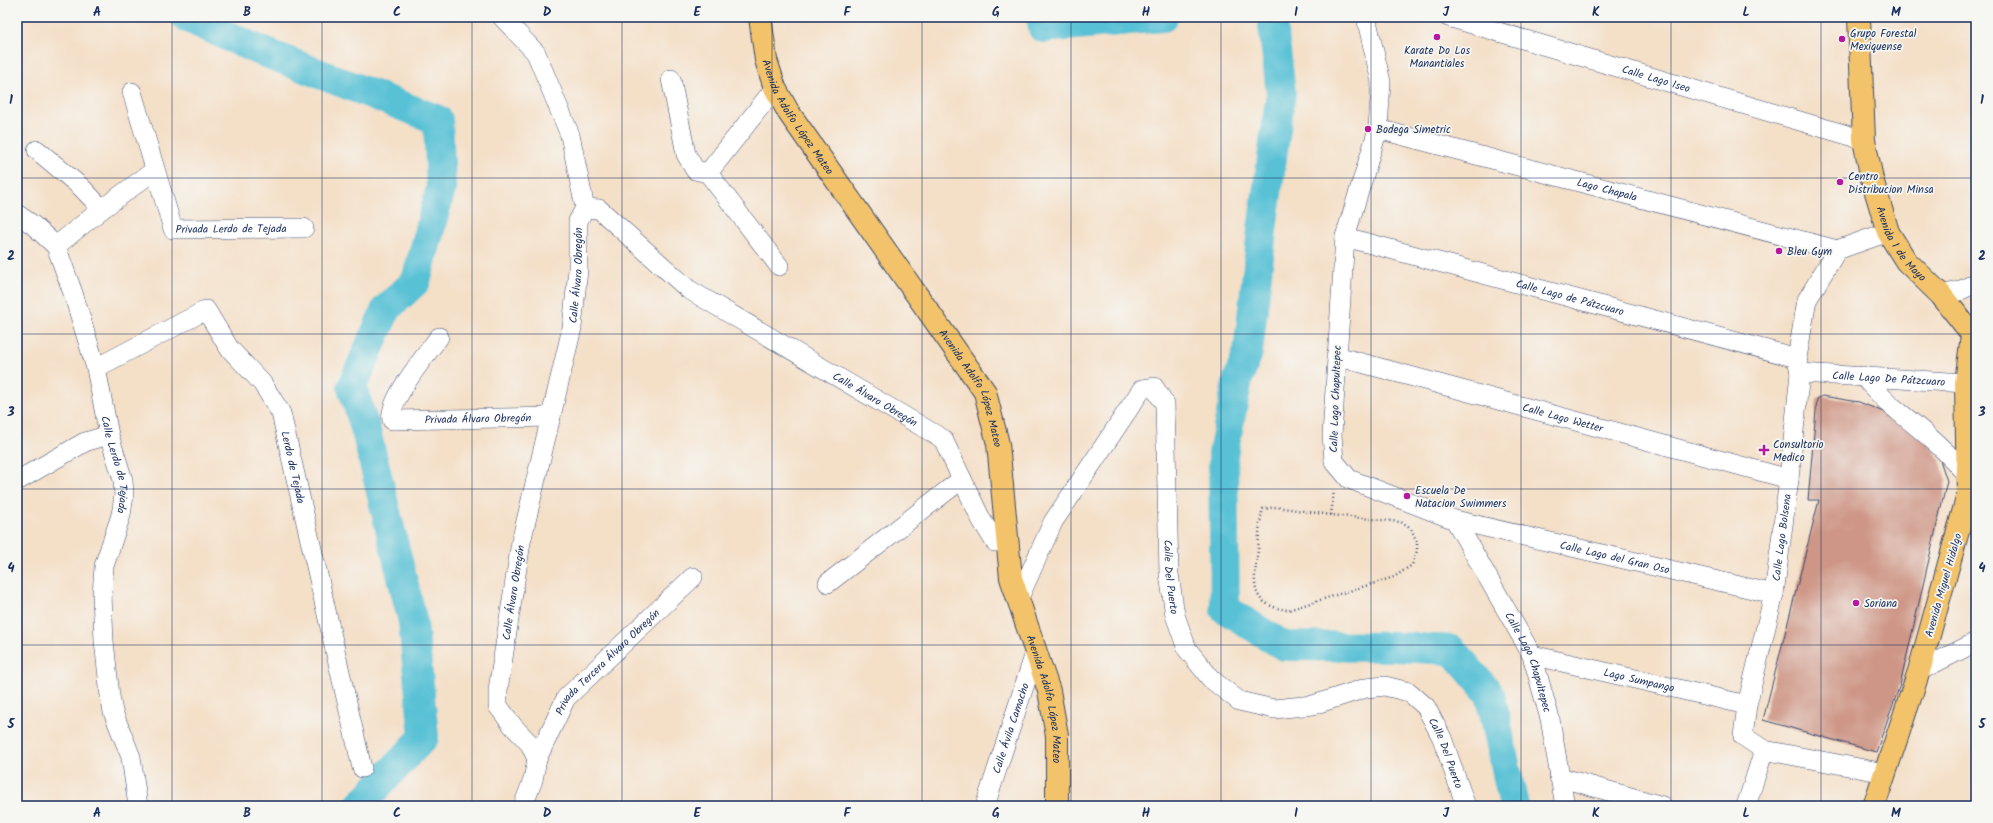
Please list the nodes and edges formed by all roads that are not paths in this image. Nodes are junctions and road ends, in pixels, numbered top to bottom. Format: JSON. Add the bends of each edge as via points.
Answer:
{"nodes":[{"id":1,"x":502,"y":17,"type":"edge"},
{"id":2,"x":760,"y":17,"type":"edge"},
{"id":3,"x":1366,"y":17,"type":"edge"},
{"id":4,"x":1448,"y":17,"type":"edge"},
{"id":5,"x":1856,"y":18,"type":"edge"},
{"id":6,"x":671,"y":79,"type":"dead end"},
{"id":7,"x":775,"y":88,"type":"junction"},
{"id":8,"x":132,"y":92,"type":"dead end"},
{"id":9,"x":1378,"y":129,"type":"junction"},
{"id":10,"x":1864,"y":140,"type":"junction"},
{"id":11,"x":37,"y":150,"type":"dead end"},
{"id":12,"x":155,"y":170,"type":"junction"},
{"id":13,"x":708,"y":173,"type":"junction"},
{"id":14,"x":585,"y":208,"type":"junction"},
{"id":15,"x":102,"y":209,"type":"junction"},
{"id":16,"x":17,"y":214,"type":"edge"},
{"id":17,"x":304,"y":228,"type":"dead end"},
{"id":18,"x":1888,"y":232,"type":"junction"},
{"id":19,"x":1345,"y":237,"type":"junction"},
{"id":20,"x":56,"y":246,"type":"junction"},
{"id":21,"x":1837,"y":250,"type":"junction"},
{"id":22,"x":779,"y":266,"type":"dead end"},
{"id":23,"x":1976,"y":283,"type":"edge"},
{"id":24,"x":1941,"y":295,"type":"junction"},
{"id":25,"x":439,"y":337,"type":"dead end"},
{"id":26,"x":1974,"y":337,"type":"edge"},
{"id":27,"x":1336,"y":356,"type":"junction"},
{"id":28,"x":1798,"y":365,"type":"junction"},
{"id":29,"x":96,"y":368,"type":"junction"},
{"id":30,"x":1863,"y":376,"type":"junction"},
{"id":31,"x":1971,"y":379,"type":"edge"},
{"id":32,"x":551,"y":417,"type":"junction"},
{"id":33,"x":109,"y":435,"type":"junction"},
{"id":34,"x":20,"y":473,"type":"edge"},
{"id":35,"x":1968,"y":477,"type":"junction"},
{"id":36,"x":962,"y":479,"type":"junction"},
{"id":37,"x":1789,"y":479,"type":"junction"},
{"id":38,"x":1976,"y":519,"type":"edge"},
{"id":39,"x":1455,"y":520,"type":"junction"},
{"id":40,"x":1008,"y":542,"type":"junction"},
{"id":41,"x":693,"y":577,"type":"dead end"},
{"id":42,"x":828,"y":583,"type":"dead end"},
{"id":43,"x":1774,"y":594,"type":"junction"},
{"id":44,"x":1018,"y":600,"type":"junction"},
{"id":45,"x":1976,"y":642,"type":"edge"},
{"id":46,"x":1036,"y":650,"type":"junction"},
{"id":47,"x":1532,"y":655,"type":"junction"},
{"id":48,"x":1928,"y":667,"type":"junction"},
{"id":49,"x":1747,"y":705,"type":"junction"},
{"id":50,"x":1764,"y":750,"type":"junction"},
{"id":51,"x":537,"y":759,"type":"junction"},
{"id":52,"x":362,"y":768,"type":"dead end"},
{"id":53,"x":1885,"y":773,"type":"junction"},
{"id":54,"x":1559,"y":777,"type":"junction"},
{"id":55,"x":527,"y":804,"type":"edge"},
{"id":56,"x":138,"y":806,"type":"edge"},
{"id":57,"x":985,"y":806,"type":"edge"},
{"id":58,"x":1057,"y":806,"type":"edge"},
{"id":59,"x":1466,"y":806,"type":"edge"},
{"id":60,"x":1565,"y":806,"type":"edge"},
{"id":61,"x":1662,"y":806,"type":"edge"},
{"id":62,"x":1746,"y":806,"type":"edge"},
{"id":63,"x":1874,"y":806,"type":"edge"},
{"id":64,"x":1889,"y":806,"type":"edge"}],
"edges":[{"from":1,"to":14,"type":"street","via":[[536,53],[570,136]]},
{"from":2,"to":7,"type":"main road","name":"Avenida Adolfo López Mateo","via":[[766,60]]},
{"from":3,"to":9,"type":"street","name":"Calle Lago Chapultepec","via":[[1381,82]]},
{"from":4,"to":10,"type":"street","name":"Calle Lago Iseo"},
{"from":5,"to":10,"type":"main road","name":"Avenida 1 de Mayo"},
{"from":6,"to":13,"type":"street","via":[[686,154],[696,170]]},
{"from":7,"to":13,"type":"street"},
{"from":7,"to":40,"type":"main road","name":"Avenida Adolfo López Mateo","via":[[789,113],[985,392],[998,444]]},
{"from":8,"to":12,"type":"street","name":"Privada Lerdo de Tejada"},
{"from":9,"to":19,"type":"street","name":"Calle Lago Chapultepec"},
{"from":9,"to":21,"type":"street","name":"Lago Chapala"},
{"from":10,"to":18,"type":"main road","name":"Avenida 1 de Mayo","via":[[1872,179]]},
{"from":11,"to":15,"type":"street","via":[[81,187]]},
{"from":12,"to":15,"type":"street"},
{"from":12,"to":17,"type":"street","name":"Privada Lerdo de Tejada","via":[[173,229]]},
{"from":13,"to":22,"type":"street"},
{"from":14,"to":32,"type":"street","name":"Calle Álvaro Obregón","via":[[578,220],[578,270],[572,328]]},
{"from":14,"to":36,"type":"street","name":"Calle Álvaro Obregón","via":[[600,209],[688,289],[943,439]]},
{"from":15,"to":20,"type":"street"},
{"from":16,"to":20,"type":"street","name":"Calle Lerdo de Tejada","via":[[33,224]]},
{"from":18,"to":21,"type":"street"},
{"from":18,"to":24,"type":"main road","name":"Avenida 1 de Mayo","via":[[1906,260]]},
{"from":19,"to":27,"type":"street","name":"Calle Lago Chapultepec"},
{"from":19,"to":28,"type":"street","name":"Calle Lago de Pátzcuaro"},
{"from":20,"to":29,"type":"street","name":"Calle Lerdo de Tejada","via":[[74,292]]},
{"from":21,"to":28,"type":"street","name":"Calle Lago Bolsena","via":[[1808,300]]},
{"from":23,"to":24,"type":"street","via":[[1959,291]]},
{"from":24,"to":26,"type":"main road","name":"Avenida 1 de Mayo"},
{"from":25,"to":32,"type":"street","name":"Privada Álvaro Obregón","via":[[396,400],[391,414],[392,420]]},
{"from":26,"to":31,"type":"main road","name":"Avenida Miguel Hidalgo"},
{"from":27,"to":37,"type":"street","name":"Calle Lago Wetter"},
{"from":27,"to":39,"type":"street","name":"Calle Lago Chapultepec","via":[[1332,435],[1334,461],[1349,479]]},
{"from":28,"to":30,"type":"street","name":"Calle Lago De Pátzcuaro"},
{"from":28,"to":37,"type":"street","name":"Calle Lago Bolsena"},
{"from":29,"to":33,"type":"street","name":"Calle Lerdo de Tejada"},
{"from":29,"to":52,"type":"street","name":"Lerdo de Tejada","via":[[206,310],[229,348],[262,383],[281,413]]},
{"from":30,"to":31,"type":"street","name":"Calle Lago De Pátzcuaro"},
{"from":30,"to":35,"type":"street","via":[[1892,407],[1914,422]]},
{"from":31,"to":35,"type":"main road","name":"Avenida Miguel Hidalgo"},
{"from":32,"to":51,"type":"street","name":"Calle Álvaro Obregón","via":[[521,542],[498,690],[498,706],[512,726],[530,744]]},
{"from":33,"to":34,"type":"street","via":[[85,442]]},
{"from":33,"to":56,"type":"street","name":"Calle Lerdo de Tejada","via":[[124,496],[121,515],[104,566],[104,641],[113,712],[131,757]]},
{"from":35,"to":48,"type":"main road","name":"Avenida Miguel Hidalgo","via":[[1968,495]]},
{"from":36,"to":40,"type":"street","name":"Calle Álvaro Obregón","via":[[995,542]]},
{"from":36,"to":42,"type":"street"},
{"from":37,"to":43,"type":"street","name":"Calle Lago Bolsena"},
{"from":38,"to":48,"type":"main road","name":"Avenida Miguel Hidalgo"},
{"from":39,"to":43,"type":"street","name":"Calle Lago del Gran Oso"},
{"from":39,"to":47,"type":"street","name":"Calle Lago Chapultepec"},
{"from":40,"to":44,"type":"main road","name":"Avenida Adolfo López Mateo","via":[[1011,578]]},
{"from":41,"to":51,"type":"street","name":"Privada Tercera Álvaro Obregón","via":[[566,698]]},
{"from":43,"to":49,"type":"street","name":"Calle Lago Bolsena"},
{"from":44,"to":46,"type":"main road","name":"Avenida Adolfo López Mateo"},
{"from":44,"to":59,"type":"street","name":"Calle Del Puerto","via":[[1053,522],[1142,388],[1154,387],[1165,404],[1169,574],[1175,615],[1188,649],[1211,680],[1239,701],[1274,709],[1313,704],[1366,688],[1385,686],[1409,692],[1426,707],[1442,738]]},
{"from":45,"to":48,"type":"street"},
{"from":46,"to":57,"type":"street","name":"Calle Ávila Camacho"},
{"from":46,"to":58,"type":"main road","name":"Avenida Adolfo López Mateo","via":[[1049,691],[1057,735]]},
{"from":47,"to":49,"type":"street","name":"Lago Sumpango"},
{"from":47,"to":54,"type":"street","name":"Calle Lago Chapultepec","via":[[1550,719]]},
{"from":48,"to":53,"type":"main road","name":"Avenida Miguel Hidalgo"},
{"from":48,"to":64,"type":"main road","name":"Avenida Miguel Hidalgo"},
{"from":49,"to":50,"type":"street","name":"Calle Lago Bolsena","via":[[1743,736]]},
{"from":50,"to":53,"type":"street","name":"Calle Lago Bolsena"},
{"from":50,"to":62,"type":"street"},
{"from":51,"to":55,"type":"street"},
{"from":53,"to":63,"type":"main road","name":"Avenida Miguel Hidalgo"},
{"from":54,"to":60,"type":"street","name":"Calle Lago Chapultepec"},
{"from":54,"to":61,"type":"street"}]}
